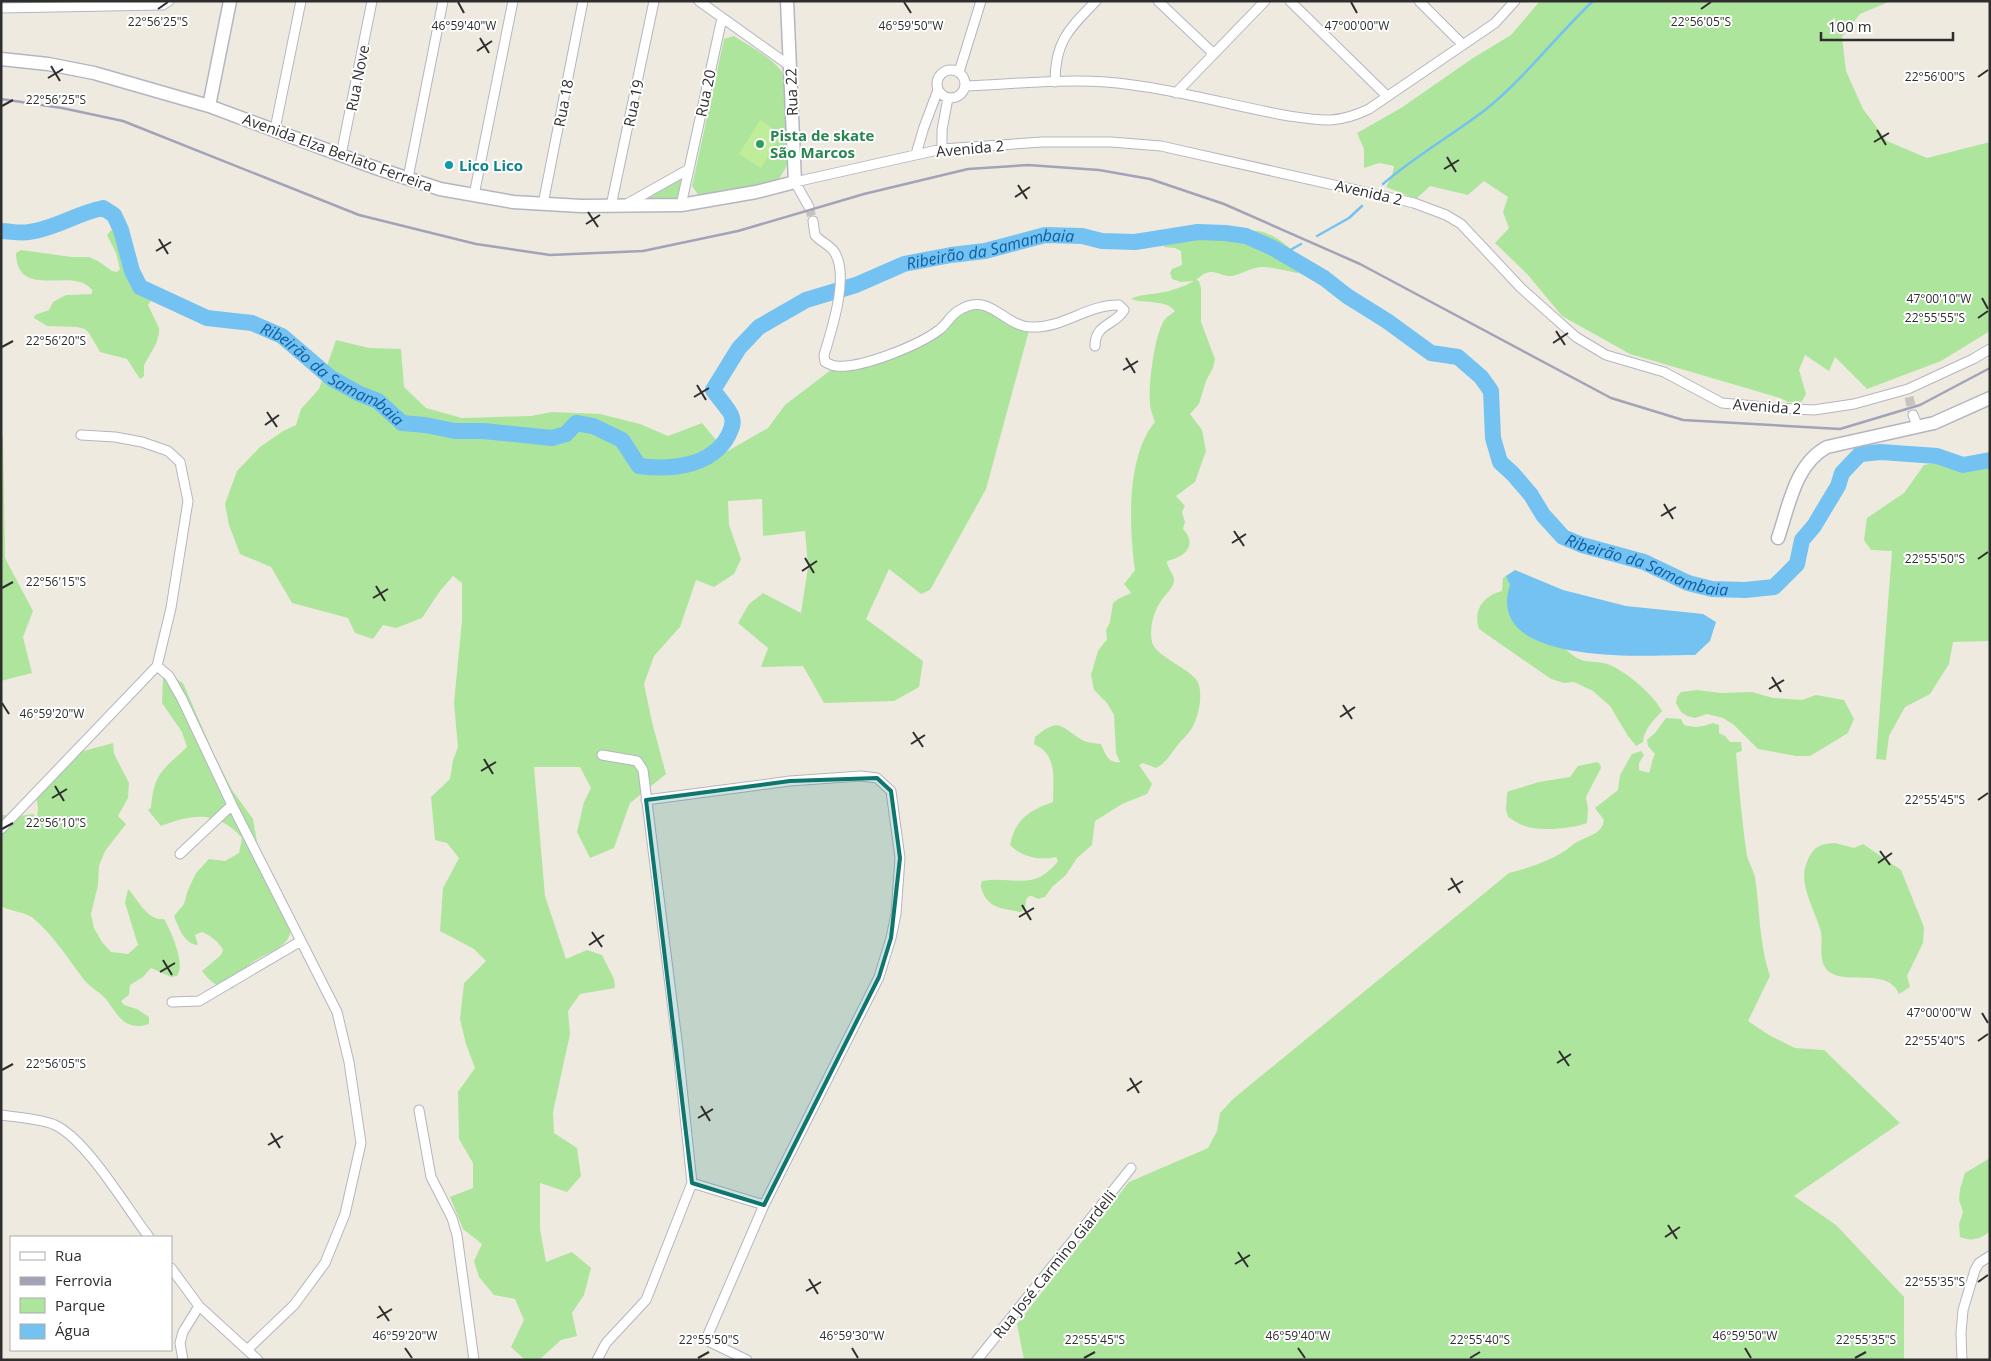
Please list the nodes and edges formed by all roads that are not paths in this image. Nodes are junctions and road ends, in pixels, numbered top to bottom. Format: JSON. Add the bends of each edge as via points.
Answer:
{"nodes":[{"id":1,"x":230,"y":1,"type":"edge"},
{"id":2,"x":301,"y":1,"type":"edge"},
{"id":3,"x":372,"y":1,"type":"edge"},
{"id":4,"x":443,"y":1,"type":"edge"},
{"id":5,"x":513,"y":1,"type":"edge"},
{"id":6,"x":583,"y":1,"type":"edge"},
{"id":7,"x":654,"y":1,"type":"edge"},
{"id":8,"x":699,"y":1,"type":"edge"},
{"id":9,"x":787,"y":1,"type":"edge"},
{"id":10,"x":981,"y":1,"type":"edge"},
{"id":11,"x":1096,"y":1,"type":"edge"},
{"id":12,"x":1158,"y":1,"type":"edge"},
{"id":13,"x":1265,"y":1,"type":"edge"},
{"id":14,"x":1290,"y":1,"type":"edge"},
{"id":15,"x":1419,"y":1,"type":"edge"},
{"id":16,"x":1515,"y":1,"type":"edge"},
{"id":17,"x":169,"y":2,"type":"edge"},
{"id":18,"x":1,"y":8,"type":"edge"},
{"id":19,"x":722,"y":18,"type":"junction"},
{"id":20,"x":1463,"y":45,"type":"junction"},
{"id":21,"x":1214,"y":54,"type":"junction"},
{"id":22,"x":1,"y":59,"type":"edge"},
{"id":23,"x":790,"y":66,"type":"junction"},
{"id":24,"x":958,"y":72,"type":"junction"},
{"id":25,"x":1055,"y":82,"type":"junction"},
{"id":26,"x":965,"y":86,"type":"junction"},
{"id":27,"x":938,"y":90,"type":"junction"},
{"id":28,"x":1176,"y":93,"type":"junction"},
{"id":29,"x":1387,"y":96,"type":"junction"},
{"id":30,"x":948,"y":98,"type":"junction"},
{"id":31,"x":209,"y":106,"type":"junction"},
{"id":32,"x":275,"y":129,"type":"junction"},
{"id":33,"x":942,"y":149,"type":"junction"},
{"id":34,"x":341,"y":154,"type":"junction"},
{"id":35,"x":916,"y":154,"type":"junction"},
{"id":36,"x":689,"y":169,"type":"junction"},
{"id":37,"x":408,"y":178,"type":"junction"},
{"id":38,"x":795,"y":182,"type":"junction"},
{"id":39,"x":474,"y":195,"type":"junction"},
{"id":40,"x":543,"y":204,"type":"junction"},
{"id":41,"x":681,"y":205,"type":"junction"},
{"id":42,"x":618,"y":206,"type":"junction"},
{"id":43,"x":809,"y":207,"type":"tunnel mouth"},
{"id":44,"x":812,"y":221,"type":"tunnel mouth"},
{"id":45,"x":1094,"y":346,"type":"dead end"},
{"id":46,"x":1990,"y":349,"type":"edge"},
{"id":47,"x":1990,"y":398,"type":"edge"},
{"id":48,"x":81,"y":435,"type":"dead end"},
{"id":49,"x":1778,"y":538,"type":"dead end"},
{"id":50,"x":157,"y":666,"type":"junction"},
{"id":51,"x":602,"y":755,"type":"dead end"},
{"id":52,"x":646,"y":800,"type":"junction"},
{"id":53,"x":232,"y":804,"type":"junction"},
{"id":54,"x":1,"y":829,"type":"edge"},
{"id":55,"x":180,"y":854,"type":"dead end"},
{"id":56,"x":301,"y":941,"type":"junction"},
{"id":57,"x":172,"y":1002,"type":"dead end"},
{"id":58,"x":419,"y":1110,"type":"dead end"},
{"id":59,"x":1,"y":1115,"type":"edge"},
{"id":60,"x":1131,"y":1168,"type":"dead end"},
{"id":61,"x":692,"y":1183,"type":"junction"},
{"id":62,"x":764,"y":1205,"type":"junction"},
{"id":63,"x":147,"y":1236,"type":"edge"},
{"id":64,"x":1990,"y":1256,"type":"edge"},
{"id":65,"x":172,"y":1269,"type":"edge"},
{"id":66,"x":199,"y":1306,"type":"junction"},
{"id":67,"x":247,"y":1350,"type":"junction"},
{"id":68,"x":183,"y":1360,"type":"edge"},
{"id":69,"x":258,"y":1360,"type":"edge"},
{"id":70,"x":474,"y":1360,"type":"edge"},
{"id":71,"x":597,"y":1360,"type":"edge"},
{"id":72,"x":747,"y":1360,"type":"edge"},
{"id":73,"x":977,"y":1360,"type":"edge"},
{"id":74,"x":1962,"y":1360,"type":"edge"}],
"edges":[{"from":1,"to":31,"type":"street"},
{"from":2,"to":32,"type":"street"},
{"from":3,"to":34,"type":"street","name":"Rua Nove"},
{"from":4,"to":37,"type":"street"},
{"from":5,"to":39,"type":"street"},
{"from":6,"to":40,"type":"street","name":"Rua 18"},
{"from":7,"to":42,"type":"street","name":"Rua 19"},
{"from":8,"to":19,"type":"street"},
{"from":9,"to":23,"type":"street","name":"Rua 22"},
{"from":10,"to":24,"type":"street"},
{"from":11,"to":25,"type":"street","via":[[1070,28],[1060,46]]},
{"from":12,"to":21,"type":"street"},
{"from":13,"to":21,"type":"street"},
{"from":14,"to":29,"type":"street"},
{"from":15,"to":20,"type":"street"},
{"from":16,"to":20,"type":"street","via":[[1495,23]]},
{"from":17,"to":18,"type":"street","via":[[163,5]]},
{"from":19,"to":23,"type":"street"},
{"from":19,"to":36,"type":"street","name":"Rua 20"},
{"from":20,"to":29,"type":"street"},
{"from":21,"to":28,"type":"street"},
{"from":22,"to":31,"type":"street","name":"Avenida Elza Berlato Ferreira","via":[[94,73]]},
{"from":23,"to":38,"type":"street","name":"Rua 22"},
{"from":24,"to":26,"type":"street","via":[[965,80]]},
{"from":24,"to":27,"type":"street","via":[[947,70],[941,73],[936,84]]},
{"from":25,"to":26,"type":"street"},
{"from":25,"to":28,"type":"street","via":[[1105,82]]},
{"from":26,"to":30,"type":"street","via":[[959,96]]},
{"from":27,"to":30,"type":"street"},
{"from":27,"to":35,"type":"street"},
{"from":28,"to":29,"type":"street","via":[[1312,120],[1352,117]]},
{"from":30,"to":33,"type":"street"},
{"from":31,"to":32,"type":"street","name":"Avenida Elza Berlato Ferreira"},
{"from":32,"to":34,"type":"street","name":"Avenida Elza Berlato Ferreira"},
{"from":33,"to":35,"type":"street","name":"Avenida 2"},
{"from":33,"to":46,"type":"street","name":"Avenida 2","via":[[1042,142],[1161,146],[1405,201],[1446,215],[1461,224],[1521,288],[1576,337],[1606,355],[1664,372],[1722,403],[1814,410],[1854,404],[1908,393]]},
{"from":34,"to":37,"type":"street","name":"Avenida Elza Berlato Ferreira"},
{"from":35,"to":38,"type":"street","name":"Avenida 2"},
{"from":36,"to":41,"type":"street","name":"Rua 20"},
{"from":36,"to":42,"type":"street"},
{"from":37,"to":39,"type":"street","name":"Avenida Elza Berlato Ferreira","via":[[440,189]]},
{"from":38,"to":41,"type":"street","name":"Avenida 2"},
{"from":38,"to":43,"type":"street"},
{"from":39,"to":40,"type":"street","name":"Avenida Elza Berlato Ferreira"},
{"from":40,"to":42,"type":"street","name":"Avenida Elza Berlato Ferreira"},
{"from":41,"to":42,"type":"street","name":"Avenida Elza Berlato Ferreira"},
{"from":44,"to":45,"type":"street","via":[[815,235],[834,251],[839,263],[838,305],[824,354],[825,362],[836,366],[861,364],[896,353],[940,330],[958,311],[977,303],[995,308],[1011,321],[1030,327],[1046,326],[1106,304],[1119,305],[1124,310],[1120,317],[1100,330]]},
{"from":47,"to":49,"type":"street","via":[[1934,423],[1916,421],[1816,453],[1798,478]]},
{"from":48,"to":50,"type":"street","via":[[142,442],[168,451],[180,462],[188,509]]},
{"from":50,"to":53,"type":"street","via":[[169,676],[182,699]]},
{"from":50,"to":54,"type":"street"},
{"from":51,"to":52,"type":"street","via":[[637,761],[641,765]]},
{"from":52,"to":61,"type":"street"},
{"from":52,"to":62,"type":"street","via":[[790,781],[861,776],[877,778],[891,791],[900,858],[891,938],[879,977]]},
{"from":53,"to":55,"type":"street"},
{"from":53,"to":56,"type":"street"},
{"from":56,"to":57,"type":"street","via":[[202,1000]]},
{"from":56,"to":67,"type":"street","via":[[337,1012],[349,1062],[361,1143],[345,1214],[325,1263],[294,1305]]},
{"from":58,"to":70,"type":"street","via":[[431,1177],[457,1235]]},
{"from":59,"to":63,"type":"street","via":[[54,1124],[75,1140]]},
{"from":60,"to":73,"type":"street","name":"Rua José Carmino Giardelli"},
{"from":61,"to":62,"type":"street"},
{"from":61,"to":71,"type":"street","via":[[646,1300],[606,1343]]},
{"from":62,"to":72,"type":"street","via":[[707,1337],[710,1342]]},
{"from":64,"to":74,"type":"street","via":[[1975,1270],[1963,1310]]},
{"from":65,"to":66,"type":"street"},
{"from":66,"to":67,"type":"street"},
{"from":66,"to":68,"type":"street","via":[[180,1343]]},
{"from":67,"to":69,"type":"street"}]}
